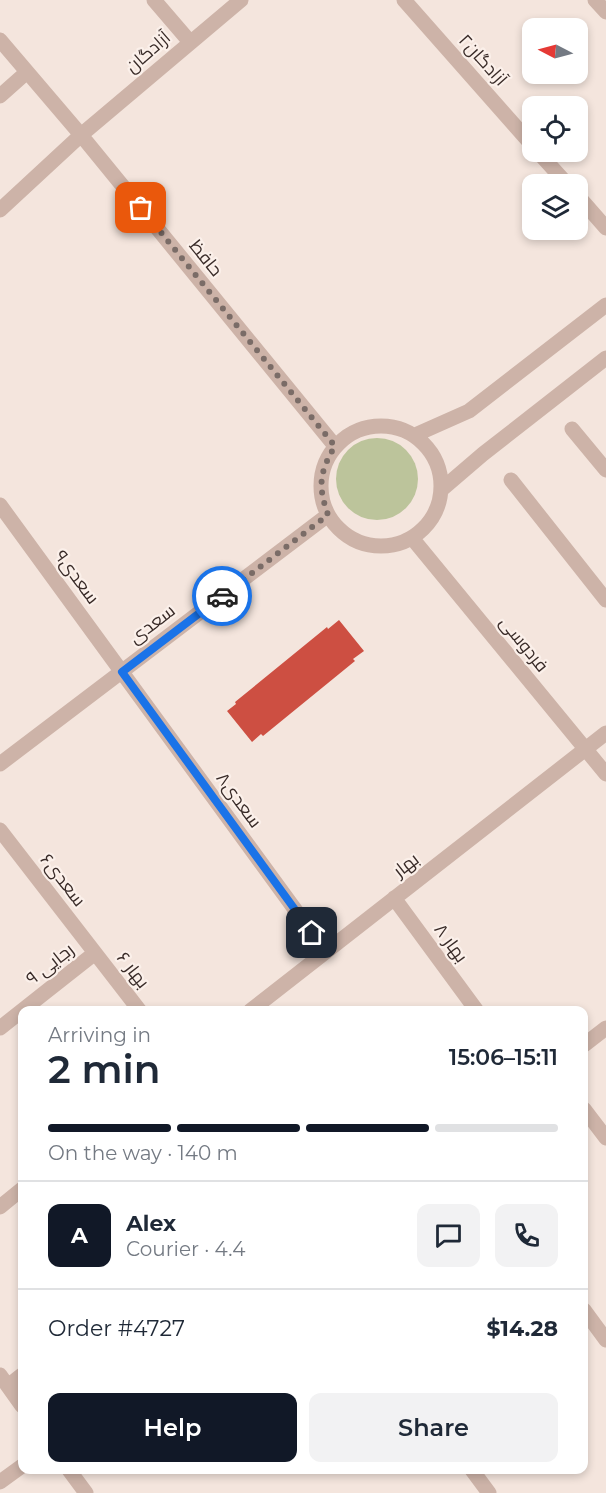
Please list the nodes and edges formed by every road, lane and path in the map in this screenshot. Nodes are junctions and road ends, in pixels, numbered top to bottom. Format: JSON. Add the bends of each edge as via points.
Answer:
{"nodes":[{"id":1,"x":154,"y":0,"type":"edge"},
{"id":2,"x":241,"y":0,"type":"edge"},
{"id":3,"x":404,"y":0,"type":"edge"},
{"id":4,"x":595,"y":0,"type":"edge"},
{"id":5,"x":606,"y":12,"type":"edge"},
{"id":6,"x":0,"y":39,"type":"edge"},
{"id":7,"x":190,"y":42,"type":"junction"},
{"id":8,"x":27,"y":72,"type":"junction"},
{"id":9,"x":0,"y":96,"type":"edge"},
{"id":10,"x":522,"y":134,"type":"edge"},
{"id":11,"x":81,"y":135,"type":"junction"},
{"id":12,"x":547,"y":162,"type":"edge"},
{"id":13,"x":558,"y":174,"type":"edge"},
{"id":14,"x":588,"y":207,"type":"edge"},
{"id":15,"x":0,"y":210,"type":"edge"},
{"id":16,"x":606,"y":228,"type":"edge"},
{"id":17,"x":606,"y":305,"type":"edge"},
{"id":18,"x":606,"y":358,"type":"edge"},
{"id":19,"x":572,"y":429,"type":"dead end"},
{"id":20,"x":415,"y":435,"type":"junction"},
{"id":21,"x":335,"y":446,"type":"junction"},
{"id":22,"x":606,"y":470,"type":"edge"},
{"id":23,"x":511,"y":480,"type":"dead end"},
{"id":24,"x":441,"y":490,"type":"junction"},
{"id":25,"x":0,"y":505,"type":"edge"},
{"id":26,"x":328,"y":515,"type":"junction"},
{"id":27,"x":412,"y":538,"type":"junction"},
{"id":28,"x":606,"y":600,"type":"edge"},
{"id":29,"x":122,"y":672,"type":"junction"},
{"id":30,"x":606,"y":733,"type":"edge"},
{"id":31,"x":585,"y":749,"type":"junction"},
{"id":32,"x":2,"y":760,"type":"edge"},
{"id":33,"x":606,"y":774,"type":"edge"},
{"id":34,"x":0,"y":830,"type":"edge"},
{"id":35,"x":394,"y":898,"type":"junction"},
{"id":36,"x":326,"y":952,"type":"junction"},
{"id":37,"x":95,"y":953,"type":"junction"},
{"id":38,"x":28,"y":1006,"type":"edge"},
{"id":39,"x":136,"y":1006,"type":"edge"},
{"id":40,"x":256,"y":1006,"type":"edge"},
{"id":41,"x":473,"y":1006,"type":"edge"},
{"id":42,"x":18,"y":1014,"type":"edge"},
{"id":43,"x":0,"y":1028,"type":"edge"},
{"id":44,"x":606,"y":1028,"type":"edge"},
{"id":45,"x":588,"y":1042,"type":"edge"},
{"id":46,"x":588,"y":1114,"type":"edge"},
{"id":47,"x":606,"y":1138,"type":"edge"},
{"id":48,"x":18,"y":1191,"type":"edge"},
{"id":49,"x":2,"y":1200,"type":"edge"},
{"id":50,"x":588,"y":1315,"type":"edge"},
{"id":51,"x":606,"y":1340,"type":"edge"},
{"id":52,"x":4,"y":1381,"type":"edge"},
{"id":53,"x":18,"y":1400,"type":"edge"},
{"id":54,"x":18,"y":1469,"type":"edge"},
{"id":55,"x":72,"y":1474,"type":"edge"},
{"id":56,"x":475,"y":1474,"type":"edge"},
{"id":57,"x":0,"y":1482,"type":"edge"},
{"id":58,"x":86,"y":1493,"type":"edge"},
{"id":59,"x":489,"y":1493,"type":"edge"}],
"edges":[{"from":1,"to":7,"type":"street"},
{"from":2,"to":7,"type":"street","name":"آزادگان"},
{"from":3,"to":10,"type":"street","name":"آزادگان۲"},
{"from":4,"to":5,"type":"street"},
{"from":6,"to":8,"type":"street","name":"حافظ"},
{"from":7,"to":11,"type":"street","name":"آزادگان"},
{"from":8,"to":9,"type":"street"},
{"from":8,"to":11,"type":"street","name":"حافظ"},
{"from":11,"to":15,"type":"street","name":"آزادگان"},
{"from":11,"to":21,"type":"street","name":"حافظ"},
{"from":12,"to":13,"type":"street"},
{"from":14,"to":16,"type":"street"},
{"from":17,"to":20,"type":"street","via":[[469,411]]},
{"from":18,"to":24,"type":"street"},
{"from":19,"to":22,"type":"street"},
{"from":20,"to":21,"type":"street","via":[[382,425],[364,428]]},
{"from":20,"to":24,"type":"street","via":[[436,459]]},
{"from":21,"to":26,"type":"street","via":[[321,479]]},
{"from":23,"to":28,"type":"street"},
{"from":24,"to":27,"type":"street","via":[[437,509],[427,526]]},
{"from":25,"to":29,"type":"street","name":"سعدی۹"},
{"from":26,"to":27,"type":"street","via":[[356,541],[374,546],[394,545]]},
{"from":26,"to":29,"type":"street","name":"سعدی"},
{"from":27,"to":31,"type":"street","name":"فردوسی"},
{"from":29,"to":32,"type":"street","name":"سعدی"},
{"from":29,"to":36,"type":"street","name":"سعدی۸"},
{"from":30,"to":31,"type":"street","name":"بهار"},
{"from":31,"to":33,"type":"street","name":"فردوسی"},
{"from":31,"to":35,"type":"street","name":"بهار"},
{"from":34,"to":37,"type":"street","name":"سعدی۶"},
{"from":35,"to":36,"type":"street","name":"بهار"},
{"from":35,"to":41,"type":"street","name":"بهار ۸"},
{"from":36,"to":40,"type":"street","name":"بهار"},
{"from":37,"to":38,"type":"street","name":"رجایی ۹"},
{"from":37,"to":39,"type":"street","name":"بهار ۶"},
{"from":42,"to":43,"type":"street","name":"رجایی ۹"},
{"from":44,"to":45,"type":"street"},
{"from":46,"to":47,"type":"street"},
{"from":48,"to":49,"type":"street"},
{"from":50,"to":51,"type":"street"},
{"from":52,"to":53,"type":"street"},
{"from":54,"to":57,"type":"street"},
{"from":55,"to":58,"type":"street"},
{"from":56,"to":59,"type":"street"}]}
